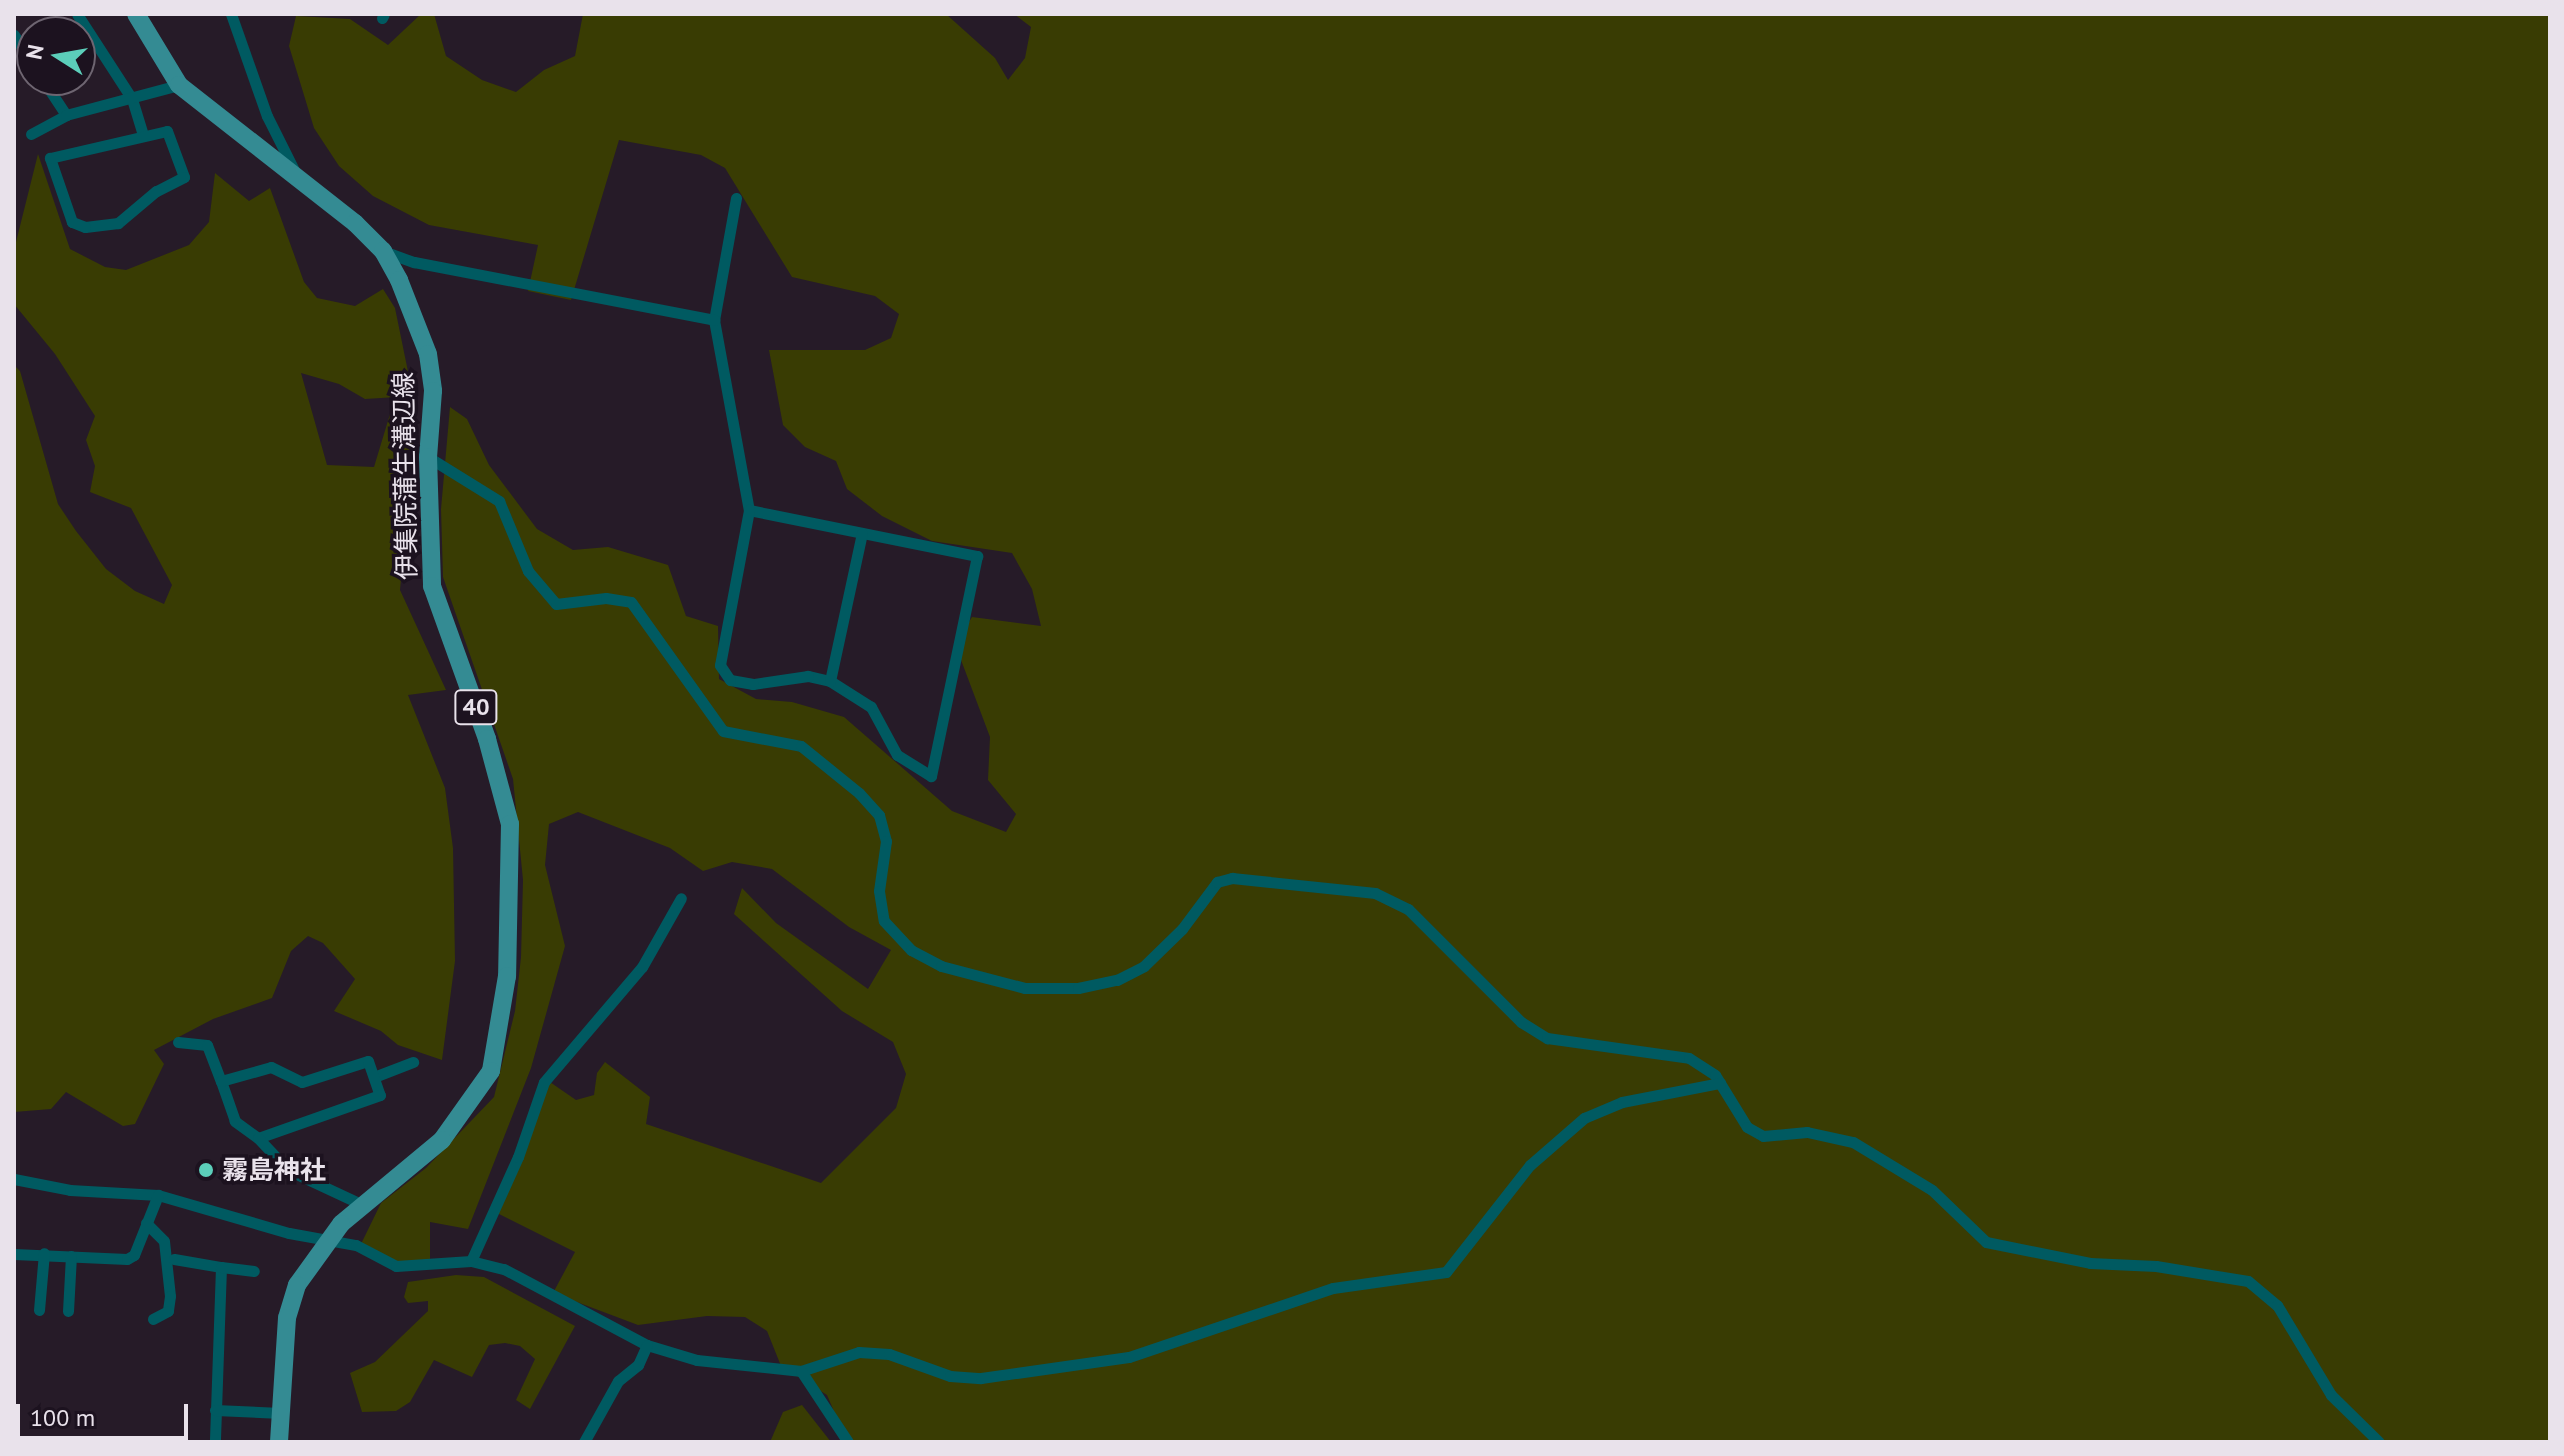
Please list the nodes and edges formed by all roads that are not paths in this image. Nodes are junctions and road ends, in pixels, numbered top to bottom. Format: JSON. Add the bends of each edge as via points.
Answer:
{"nodes":[{"id":1,"x":77,"y":14,"type":"edge"},
{"id":2,"x":136,"y":14,"type":"edge"},
{"id":3,"x":231,"y":14,"type":"edge"},
{"id":4,"x":179,"y":85,"type":"junction"},
{"id":5,"x":54,"y":96,"type":"edge"},
{"id":6,"x":132,"y":99,"type":"junction"},
{"id":7,"x":66,"y":115,"type":"junction"},
{"id":8,"x":31,"y":134,"type":"dead end"},
{"id":9,"x":143,"y":134,"type":"junction"},
{"id":10,"x":299,"y":181,"type":"junction"},
{"id":11,"x":736,"y":198,"type":"dead end"},
{"id":12,"x":383,"y":251,"type":"junction"},
{"id":13,"x":714,"y":320,"type":"junction"},
{"id":14,"x":428,"y":457,"type":"junction"},
{"id":15,"x":749,"y":510,"type":"junction"},
{"id":16,"x":862,"y":533,"type":"junction"},
{"id":17,"x":830,"y":681,"type":"junction"},
{"id":18,"x":681,"y":898,"type":"dead end"},
{"id":19,"x":178,"y":1042,"type":"dead end"},
{"id":20,"x":413,"y":1062,"type":"dead end"},
{"id":21,"x":374,"y":1077,"type":"junction"},
{"id":22,"x":221,"y":1081,"type":"junction"},
{"id":23,"x":1720,"y":1083,"type":"junction"},
{"id":24,"x":258,"y":1138,"type":"junction"},
{"id":25,"x":14,"y":1179,"type":"edge"},
{"id":26,"x":158,"y":1195,"type":"junction"},
{"id":27,"x":361,"y":1204,"type":"junction"},
{"id":28,"x":146,"y":1223,"type":"junction"},
{"id":29,"x":328,"y":1238,"type":"junction"},
{"id":30,"x":44,"y":1253,"type":"junction"},
{"id":31,"x":14,"y":1254,"type":"edge"},
{"id":32,"x":71,"y":1256,"type":"junction"},
{"id":33,"x":174,"y":1259,"type":"dead end"},
{"id":34,"x":471,"y":1261,"type":"junction"},
{"id":35,"x":221,"y":1267,"type":"junction"},
{"id":36,"x":254,"y":1271,"type":"dead end"},
{"id":37,"x":39,"y":1310,"type":"dead end"},
{"id":38,"x":68,"y":1311,"type":"dead end"},
{"id":39,"x":153,"y":1319,"type":"dead end"},
{"id":40,"x":647,"y":1345,"type":"junction"},
{"id":41,"x":801,"y":1371,"type":"junction"},
{"id":42,"x":215,"y":1410,"type":"junction"},
{"id":43,"x":281,"y":1413,"type":"junction"},
{"id":44,"x":215,"y":1442,"type":"edge"},
{"id":45,"x":279,"y":1442,"type":"edge"},
{"id":46,"x":584,"y":1442,"type":"edge"},
{"id":47,"x":848,"y":1442,"type":"edge"},
{"id":48,"x":2379,"y":1442,"type":"edge"}],
"edges":[{"from":1,"to":6,"type":"street"},
{"from":2,"to":4,"type":"main road","name":"伊集院蒲生溝辺線","number":"40"},
{"from":3,"to":10,"type":"street","via":[[267,116]]},
{"from":4,"to":6,"type":"street"},
{"from":4,"to":10,"type":"main road","name":"伊集院蒲生溝辺線","number":"40"},
{"from":5,"to":7,"type":"street"},
{"from":6,"to":7,"type":"street"},
{"from":6,"to":9,"type":"street"},
{"from":7,"to":8,"type":"street"},
{"from":9,"to":9,"type":"street","via":[[50,158],[72,222],[85,227],[118,223],[156,191],[184,177],[167,131]]},
{"from":10,"to":12,"type":"main road","name":"伊集院蒲生溝辺線","number":"40"},
{"from":11,"to":13,"type":"street"},
{"from":12,"to":13,"type":"street","via":[[414,262]]},
{"from":12,"to":14,"type":"main road","name":"伊集院蒲生溝辺線","number":"40","via":[[428,354],[433,391]]},
{"from":13,"to":15,"type":"street"},
{"from":14,"to":23,"type":"street","via":[[499,501],[528,571],[556,604],[606,598],[631,602],[723,731],[801,746],[859,793],[879,815],[885,832],[879,891],[884,921],[911,950],[941,966],[1025,988],[1078,988],[1117,980],[1144,966],[1182,929],[1217,882],[1232,878],[1375,893],[1408,909],[1521,1022],[1547,1038],[1689,1058]]},
{"from":14,"to":27,"type":"main road","name":"伊集院蒲生溝辺線","number":"40","via":[[432,586],[487,739],[510,824],[504,1001],[491,1071],[471,1104],[442,1140]]},
{"from":15,"to":16,"type":"street"},
{"from":15,"to":17,"type":"street","via":[[720,665],[730,680],[753,684],[808,676]]},
{"from":16,"to":17,"type":"street"},
{"from":16,"to":17,"type":"street","via":[[977,556],[931,776],[897,755],[871,707]]},
{"from":18,"to":34,"type":"street","via":[[642,967],[544,1082],[513,1169]]},
{"from":19,"to":22,"type":"street","via":[[207,1045]]},
{"from":20,"to":21,"type":"street"},
{"from":21,"to":22,"type":"street","via":[[368,1061],[302,1082],[271,1067]]},
{"from":21,"to":24,"type":"street","via":[[380,1095]]},
{"from":22,"to":24,"type":"street","via":[[235,1121]]},
{"from":23,"to":41,"type":"street","via":[[1622,1102],[1584,1118],[1530,1165],[1446,1272],[1432,1277],[1381,1278],[1333,1288],[1179,1344],[1048,1372],[950,1376],[889,1354],[859,1352]]},
{"from":23,"to":48,"type":"street","via":[[1747,1127],[1763,1136],[1807,1132],[1853,1142],[1932,1190],[1986,1242],[2090,1263],[2156,1266],[2248,1281],[2277,1305],[2331,1395]]},
{"from":24,"to":27,"type":"street","via":[[288,1170]]},
{"from":25,"to":26,"type":"street","via":[[70,1190]]},
{"from":26,"to":28,"type":"street"},
{"from":26,"to":29,"type":"street","via":[[289,1233]]},
{"from":27,"to":29,"type":"main road","name":"伊集院蒲生溝辺線","number":"40"},
{"from":28,"to":32,"type":"street","via":[[127,1259]]},
{"from":28,"to":39,"type":"street","via":[[164,1241],[170,1296],[168,1311]]},
{"from":29,"to":34,"type":"street","via":[[356,1245],[396,1266]]},
{"from":29,"to":43,"type":"main road","name":"伊集院蒲生溝辺線","number":"40","via":[[297,1285],[287,1318]]},
{"from":30,"to":31,"type":"street"},
{"from":30,"to":32,"type":"street"},
{"from":30,"to":37,"type":"street"},
{"from":32,"to":38,"type":"street"},
{"from":33,"to":35,"type":"street"},
{"from":34,"to":40,"type":"street","via":[[504,1269]]},
{"from":35,"to":36,"type":"street"},
{"from":35,"to":42,"type":"street"},
{"from":40,"to":41,"type":"street","via":[[697,1360]]},
{"from":40,"to":46,"type":"street","via":[[638,1365],[618,1381]]},
{"from":41,"to":47,"type":"street"},
{"from":42,"to":43,"type":"street"},
{"from":42,"to":44,"type":"street"},
{"from":43,"to":45,"type":"main road","name":"伊集院蒲生溝辺線","number":"40"}]}
